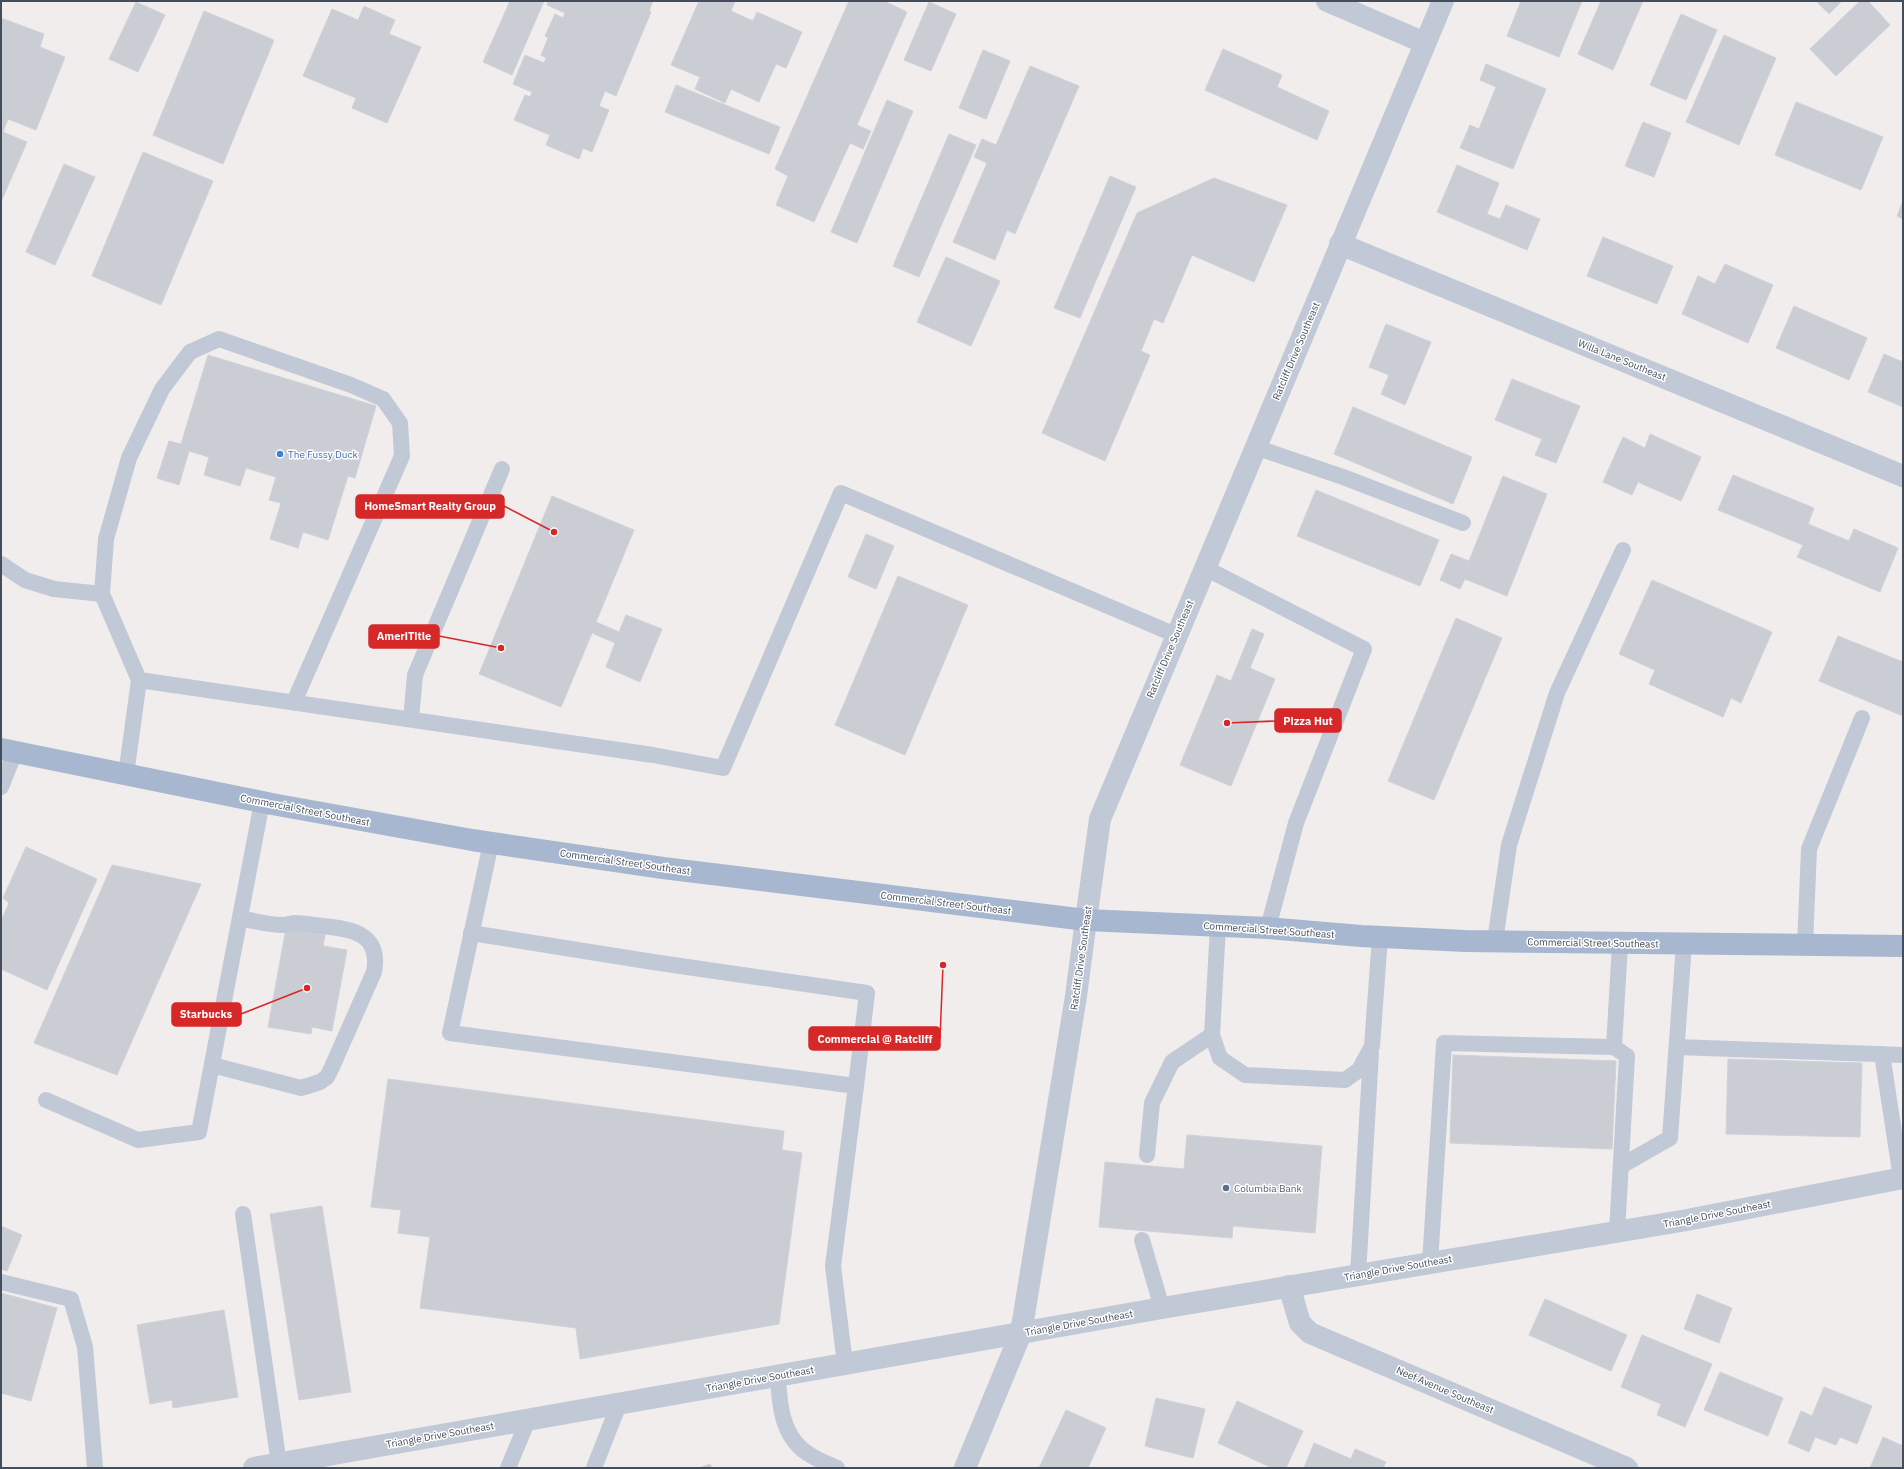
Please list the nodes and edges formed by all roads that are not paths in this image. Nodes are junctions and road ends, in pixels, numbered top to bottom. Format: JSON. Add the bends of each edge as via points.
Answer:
{"nodes":[{"id":1,"x":1328,"y":1,"type":"edge"},
{"id":2,"x":1443,"y":1,"type":"edge"},
{"id":3,"x":1425,"y":43,"type":"junction"},
{"id":4,"x":1340,"y":244,"type":"junction"},
{"id":5,"x":1256,"y":447,"type":"junction"},
{"id":6,"x":502,"y":469,"type":"dead end"},
{"id":7,"x":1903,"y":476,"type":"edge"},
{"id":8,"x":1463,"y":523,"type":"dead end"},
{"id":9,"x":1623,"y":550,"type":"dead end"},
{"id":10,"x":1,"y":564,"type":"edge"},
{"id":11,"x":1205,"y":568,"type":"junction"},
{"id":12,"x":102,"y":594,"type":"junction"},
{"id":13,"x":1176,"y":635,"type":"junction"},
{"id":14,"x":139,"y":680,"type":"junction"},
{"id":15,"x":294,"y":702,"type":"junction"},
{"id":16,"x":1862,"y":718,"type":"dead end"},
{"id":17,"x":411,"y":719,"type":"junction"},
{"id":18,"x":8,"y":751,"type":"edge"},
{"id":19,"x":126,"y":775,"type":"junction"},
{"id":20,"x":1,"y":787,"type":"edge"},
{"id":21,"x":262,"y":802,"type":"junction"},
{"id":22,"x":491,"y":843,"type":"junction"},
{"id":23,"x":240,"y":918,"type":"junction"},
{"id":24,"x":1086,"y":920,"type":"junction"},
{"id":25,"x":1218,"y":926,"type":"junction"},
{"id":26,"x":1268,"y":928,"type":"junction"},
{"id":27,"x":471,"y":933,"type":"junction"},
{"id":28,"x":1380,"y":937,"type":"junction"},
{"id":29,"x":1495,"y":941,"type":"junction"},
{"id":30,"x":1620,"y":944,"type":"junction"},
{"id":31,"x":1684,"y":944,"type":"junction"},
{"id":32,"x":1805,"y":945,"type":"junction"},
{"id":33,"x":1903,"y":946,"type":"edge"},
{"id":34,"x":1212,"y":1035,"type":"junction"},
{"id":35,"x":1372,"y":1046,"type":"junction"},
{"id":36,"x":1614,"y":1047,"type":"junction"},
{"id":37,"x":1677,"y":1047,"type":"junction"},
{"id":38,"x":1882,"y":1054,"type":"junction"},
{"id":39,"x":1903,"y":1055,"type":"edge"},
{"id":40,"x":212,"y":1065,"type":"junction"},
{"id":41,"x":856,"y":1086,"type":"junction"},
{"id":42,"x":46,"y":1100,"type":"dead end"},
{"id":43,"x":1147,"y":1154,"type":"dead end"},
{"id":44,"x":1621,"y":1166,"type":"junction"},
{"id":45,"x":1902,"y":1178,"type":"edge"},
{"id":46,"x":243,"y":1214,"type":"dead end"},
{"id":47,"x":1617,"y":1232,"type":"junction"},
{"id":48,"x":1142,"y":1240,"type":"dead end"},
{"id":49,"x":1430,"y":1263,"type":"junction"},
{"id":50,"x":1358,"y":1275,"type":"junction"},
{"id":51,"x":1,"y":1282,"type":"edge"},
{"id":52,"x":1289,"y":1286,"type":"junction"},
{"id":53,"x":1162,"y":1308,"type":"junction"},
{"id":54,"x":1021,"y":1333,"type":"junction"},
{"id":55,"x":845,"y":1364,"type":"junction"},
{"id":56,"x":778,"y":1375,"type":"junction"},
{"id":57,"x":619,"y":1404,"type":"junction"},
{"id":58,"x":528,"y":1420,"type":"junction"},
{"id":59,"x":279,"y":1464,"type":"junction"},
{"id":60,"x":95,"y":1468,"type":"edge"},
{"id":61,"x":254,"y":1468,"type":"edge"},
{"id":62,"x":508,"y":1468,"type":"edge"},
{"id":63,"x":594,"y":1468,"type":"edge"},
{"id":64,"x":837,"y":1468,"type":"edge"},
{"id":65,"x":965,"y":1468,"type":"edge"},
{"id":66,"x":1627,"y":1468,"type":"edge"}],
"edges":[{"from":1,"to":3,"type":"street"},
{"from":2,"to":3,"type":"street","name":"Ratcliff Drive Southeast"},
{"from":3,"to":4,"type":"street","name":"Ratcliff Drive Southeast"},
{"from":4,"to":5,"type":"street","name":"Ratcliff Drive Southeast"},
{"from":4,"to":7,"type":"street","name":"Willa Lane Southeast"},
{"from":5,"to":8,"type":"lane"},
{"from":5,"to":11,"type":"street","name":"Ratcliff Drive Southeast"},
{"from":6,"to":17,"type":"lane","via":[[415,675]]},
{"from":9,"to":29,"type":"lane","via":[[1557,693],[1509,845]]},
{"from":10,"to":12,"type":"lane","via":[[25,580],[54,589]]},
{"from":11,"to":13,"type":"street","name":"Ratcliff Drive Southeast"},
{"from":11,"to":26,"type":"lane","via":[[1364,649],[1296,823]]},
{"from":12,"to":14,"type":"lane"},
{"from":12,"to":15,"type":"lane","via":[[106,539],[129,458],[162,389],[190,352],[219,339],[351,385],[383,399],[400,423],[402,456]]},
{"from":13,"to":17,"type":"lane","via":[[841,493],[723,768]]},
{"from":13,"to":24,"type":"street","name":"Ratcliff Drive Southeast","via":[[1100,818]]},
{"from":14,"to":15,"type":"lane"},
{"from":14,"to":19,"type":"lane"},
{"from":15,"to":17,"type":"lane"},
{"from":16,"to":32,"type":"lane","via":[[1809,849]]},
{"from":18,"to":19,"type":"main road","name":"Commercial Street Southeast"},
{"from":18,"to":20,"type":"lane"},
{"from":19,"to":21,"type":"main road","name":"Commercial Street Southeast"},
{"from":21,"to":22,"type":"main road","name":"Commercial Street Southeast"},
{"from":21,"to":23,"type":"lane"},
{"from":22,"to":24,"type":"main road","name":"Commercial Street Southeast","via":[[663,868]]},
{"from":22,"to":27,"type":"lane"},
{"from":23,"to":40,"type":"lane"},
{"from":23,"to":40,"type":"lane","via":[[356,932],[367,939],[373,948],[376,959],[374,972],[332,1067],[327,1077],[320,1082],[301,1088]]},
{"from":24,"to":25,"type":"main road","name":"Commercial Street Southeast"},
{"from":24,"to":54,"type":"street","name":"Ratcliff Drive Southeast"},
{"from":25,"to":26,"type":"main road","name":"Commercial Street Southeast"},
{"from":25,"to":34,"type":"lane"},
{"from":26,"to":28,"type":"main road","name":"Commercial Street Southeast"},
{"from":27,"to":41,"type":"lane","via":[[867,993]]},
{"from":27,"to":41,"type":"lane","via":[[450,1032]]},
{"from":28,"to":29,"type":"main road","name":"Commercial Street Southeast"},
{"from":28,"to":35,"type":"lane"},
{"from":29,"to":30,"type":"main road","name":"Commercial Street Southeast"},
{"from":30,"to":31,"type":"main road","name":"Commercial Street Southeast"},
{"from":30,"to":36,"type":"lane"},
{"from":31,"to":32,"type":"main road","name":"Commercial Street Southeast"},
{"from":31,"to":37,"type":"lane"},
{"from":32,"to":33,"type":"main road","name":"Commercial Street Southeast"},
{"from":34,"to":35,"type":"lane","via":[[1220,1058],[1245,1075],[1345,1080],[1359,1070]]},
{"from":34,"to":43,"type":"lane","via":[[1172,1062],[1152,1103]]},
{"from":35,"to":50,"type":"lane"},
{"from":36,"to":44,"type":"lane","via":[[1627,1056]]},
{"from":36,"to":49,"type":"lane","via":[[1444,1043]]},
{"from":37,"to":38,"type":"lane"},
{"from":37,"to":44,"type":"lane","via":[[1670,1138]]},
{"from":38,"to":39,"type":"lane"},
{"from":38,"to":45,"type":"lane"},
{"from":40,"to":42,"type":"lane","via":[[199,1132],[138,1140]]},
{"from":41,"to":55,"type":"lane","via":[[833,1266]]},
{"from":44,"to":47,"type":"lane"},
{"from":45,"to":47,"type":"street","name":"Triangle Drive Southeast"},
{"from":46,"to":59,"type":"lane"},
{"from":47,"to":49,"type":"street","name":"Triangle Drive Southeast"},
{"from":48,"to":53,"type":"lane"},
{"from":49,"to":50,"type":"street","name":"Triangle Drive Southeast"},
{"from":50,"to":52,"type":"street","name":"Triangle Drive Southeast"},
{"from":51,"to":60,"type":"lane","via":[[71,1299],[85,1348]]},
{"from":52,"to":53,"type":"street","name":"Triangle Drive Southeast"},
{"from":52,"to":66,"type":"street","name":"Neef Avenue Southeast","via":[[1300,1323],[1310,1333]]},
{"from":53,"to":54,"type":"street","name":"Triangle Drive Southeast"},
{"from":54,"to":55,"type":"street","name":"Triangle Drive Southeast"},
{"from":54,"to":65,"type":"street","name":"Ratcliff Drive Southeast"},
{"from":55,"to":56,"type":"street","name":"Triangle Drive Southeast"},
{"from":56,"to":57,"type":"street","name":"Triangle Drive Southeast"},
{"from":56,"to":64,"type":"lane","via":[[779,1403],[785,1424],[795,1443],[811,1456]]},
{"from":57,"to":58,"type":"street","name":"Triangle Drive Southeast"},
{"from":57,"to":63,"type":"lane"},
{"from":58,"to":59,"type":"street","name":"Triangle Drive Southeast"},
{"from":58,"to":62,"type":"lane"},
{"from":59,"to":61,"type":"street","name":"Triangle Drive Southeast"}]}
